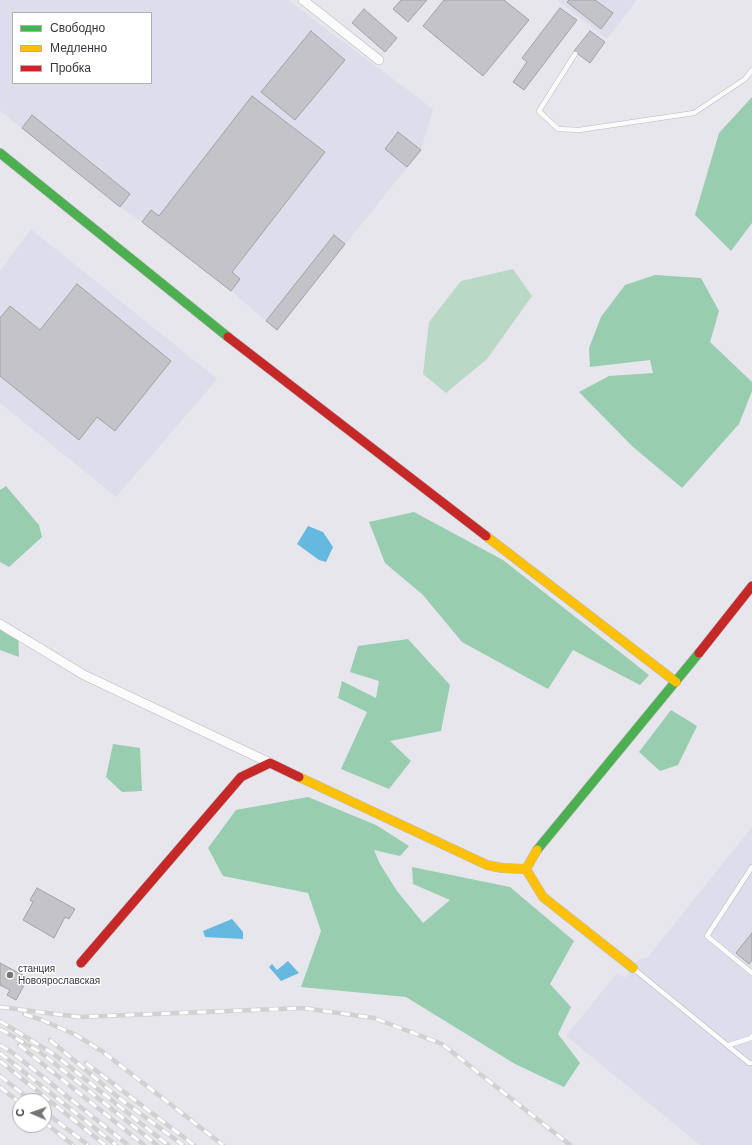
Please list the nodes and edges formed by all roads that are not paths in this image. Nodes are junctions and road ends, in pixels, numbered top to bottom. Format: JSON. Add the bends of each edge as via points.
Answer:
{"nodes":[{"id":1,"x":303,"y":0,"type":"edge"},
{"id":2,"x":575,"y":54,"type":"dead end"},
{"id":3,"x":379,"y":60,"type":"dead end"},
{"id":4,"x":752,"y":70,"type":"edge"},
{"id":5,"x":0,"y":153,"type":"edge"},
{"id":6,"x":752,"y":586,"type":"edge"},
{"id":7,"x":0,"y":624,"type":"edge"},
{"id":8,"x":676,"y":682,"type":"junction"},
{"id":9,"x":270,"y":763,"type":"junction"},
{"id":10,"x":752,"y":867,"type":"edge"},
{"id":11,"x":526,"y":869,"type":"junction"},
{"id":12,"x":81,"y":963,"type":"dead end"},
{"id":13,"x":633,"y":968,"type":"joint"},
{"id":14,"x":752,"y":973,"type":"edge"},
{"id":15,"x":752,"y":1036,"type":"edge"},
{"id":16,"x":728,"y":1045,"type":"junction"},
{"id":17,"x":752,"y":1063,"type":"edge"}],
"edges":[{"from":1,"to":3,"type":"street"},
{"from":2,"to":4,"type":"lane","via":[[539,111],[558,129],[579,130],[694,113],[745,79]]},
{"from":5,"to":8,"type":"street","via":[[229,338]]},
{"from":6,"to":8,"type":"street"},
{"from":7,"to":9,"type":"street","via":[[84,675]]},
{"from":8,"to":11,"type":"street","via":[[538,849]]},
{"from":9,"to":11,"type":"street","via":[[487,865]]},
{"from":9,"to":12,"type":"street","via":[[241,777]]},
{"from":10,"to":14,"type":"lane","via":[[708,936]]},
{"from":11,"to":13,"type":"street","via":[[543,897]]},
{"from":13,"to":16,"type":"lane"},
{"from":15,"to":16,"type":"lane"},
{"from":16,"to":17,"type":"lane"}]}
